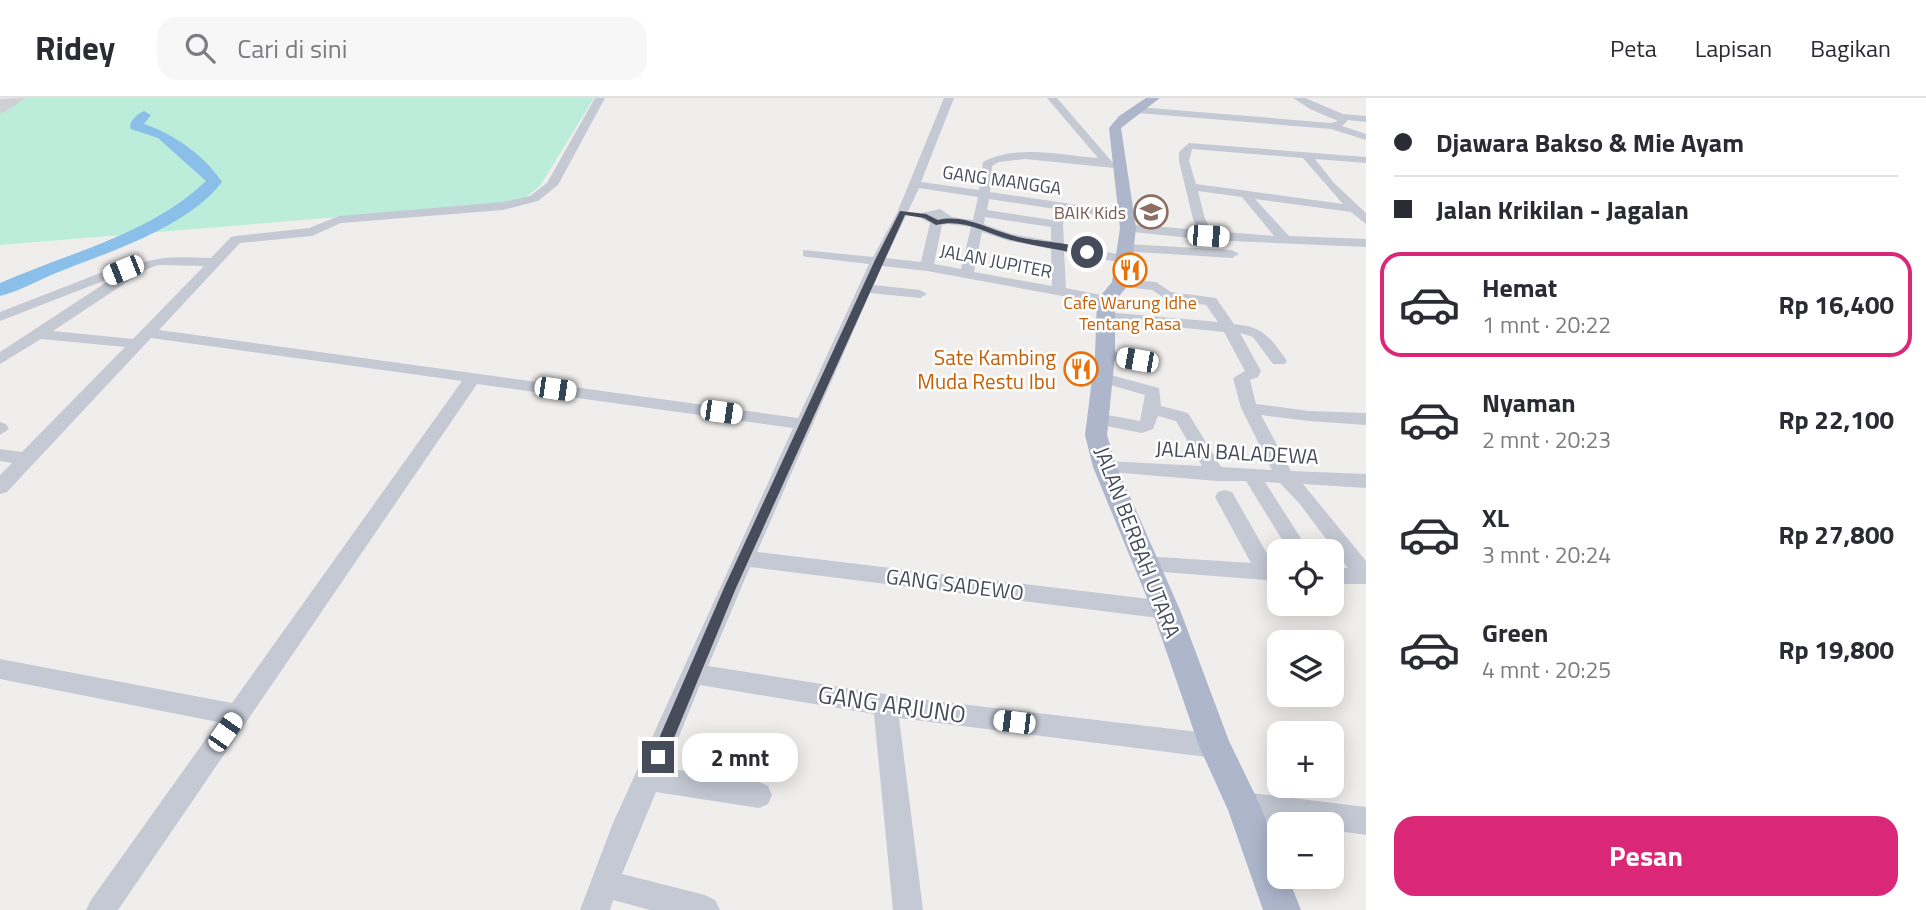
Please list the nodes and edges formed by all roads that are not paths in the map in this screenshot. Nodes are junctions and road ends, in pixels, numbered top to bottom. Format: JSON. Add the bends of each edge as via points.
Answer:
{"nodes":[{"id":1,"x":600,"y":98,"type":"edge"},
{"id":2,"x":609,"y":98,"type":"edge"},
{"id":3,"x":949,"y":98,"type":"edge"},
{"id":4,"x":1052,"y":98,"type":"edge"},
{"id":5,"x":1298,"y":98,"type":"edge"},
{"id":6,"x":1146,"y":104,"type":"edge"},
{"id":7,"x":1176,"y":113,"type":"junction"},
{"id":8,"x":1343,"y":118,"type":"junction"},
{"id":9,"x":1366,"y":119,"type":"edge"},
{"id":10,"x":1182,"y":124,"type":"dead end"},
{"id":11,"x":1332,"y":126,"type":"junction"},
{"id":12,"x":1366,"y":127,"type":"edge"},
{"id":13,"x":1188,"y":135,"type":"dead end"},
{"id":14,"x":1366,"y":137,"type":"edge"},
{"id":15,"x":1193,"y":146,"type":"junction"},
{"id":16,"x":1366,"y":152,"type":"edge"},
{"id":17,"x":1311,"y":156,"type":"junction"},
{"id":18,"x":1366,"y":160,"type":"edge"},
{"id":19,"x":1112,"y":166,"type":"junction"},
{"id":20,"x":913,"y":184,"type":"junction"},
{"id":21,"x":1190,"y":187,"type":"junction"},
{"id":22,"x":949,"y":190,"type":"junction"},
{"id":23,"x":1245,"y":194,"type":"junction"},
{"id":24,"x":984,"y":195,"type":"junction"},
{"id":25,"x":1062,"y":206,"type":"junction"},
{"id":26,"x":1353,"y":209,"type":"junction"},
{"id":27,"x":903,"y":213,"type":"junction"},
{"id":28,"x":938,"y":218,"type":"junction"},
{"id":29,"x":1366,"y":220,"type":"edge"},
{"id":30,"x":978,"y":221,"type":"junction"},
{"id":31,"x":334,"y":223,"type":"junction"},
{"id":32,"x":1057,"y":224,"type":"junction"},
{"id":33,"x":1208,"y":236,"type":"junction"},
{"id":34,"x":1126,"y":237,"type":"junction"},
{"id":35,"x":1285,"y":240,"type":"junction"},
{"id":36,"x":1366,"y":243,"type":"edge"},
{"id":37,"x":1058,"y":247,"type":"junction"},
{"id":38,"x":807,"y":253,"type":"dead end"},
{"id":39,"x":1232,"y":254,"type":"dead end"},
{"id":40,"x":878,"y":260,"type":"junction"},
{"id":41,"x":158,"y":261,"type":"junction"},
{"id":42,"x":217,"y":262,"type":"junction"},
{"id":43,"x":927,"y":267,"type":"junction"},
{"id":44,"x":967,"y":275,"type":"junction"},
{"id":45,"x":867,"y":288,"type":"junction"},
{"id":46,"x":1059,"y":293,"type":"junction"},
{"id":47,"x":920,"y":294,"type":"dead end"},
{"id":48,"x":1111,"y":300,"type":"junction"},
{"id":49,"x":0,"y":317,"type":"edge"},
{"id":50,"x":1229,"y":329,"type":"junction"},
{"id":51,"x":37,"y":334,"type":"junction"},
{"id":52,"x":144,"y":339,"type":"junction"},
{"id":53,"x":0,"y":359,"type":"edge"},
{"id":54,"x":1137,"y":360,"type":"dead end"},
{"id":55,"x":1279,"y":360,"type":"dead end"},
{"id":56,"x":1104,"y":366,"type":"junction"},
{"id":57,"x":472,"y":377,"type":"junction"},
{"id":58,"x":1249,"y":408,"type":"junction"},
{"id":59,"x":1152,"y":409,"type":"junction"},
{"id":60,"x":1097,"y":419,"type":"junction"},
{"id":61,"x":1366,"y":419,"type":"edge"},
{"id":62,"x":804,"y":424,"type":"junction"},
{"id":63,"x":0,"y":455,"type":"edge"},
{"id":64,"x":26,"y":459,"type":"junction"},
{"id":65,"x":1105,"y":467,"type":"junction"},
{"id":66,"x":1217,"y":475,"type":"junction"},
{"id":67,"x":1252,"y":476,"type":"junction"},
{"id":68,"x":1285,"y":477,"type":"junction"},
{"id":69,"x":1366,"y":481,"type":"edge"},
{"id":70,"x":0,"y":487,"type":"edge"},
{"id":71,"x":1225,"y":497,"type":"dead end"},
{"id":72,"x":1291,"y":539,"type":"edge"},
{"id":73,"x":745,"y":558,"type":"junction"},
{"id":74,"x":1144,"y":564,"type":"junction"},
{"id":75,"x":1267,"y":564,"type":"edge"},
{"id":76,"x":1267,"y":573,"type":"edge"},
{"id":77,"x":1344,"y":576,"type":"edge"},
{"id":78,"x":1366,"y":576,"type":"edge"},
{"id":79,"x":1166,"y":610,"type":"junction"},
{"id":80,"x":0,"y":670,"type":"edge"},
{"id":81,"x":694,"y":674,"type":"junction"},
{"id":82,"x":885,"y":705,"type":"junction"},
{"id":83,"x":237,"y":715,"type":"junction"},
{"id":84,"x":1216,"y":746,"type":"junction"},
{"id":85,"x":649,"y":778,"type":"junction"},
{"id":86,"x":759,"y":794,"type":"dead end"},
{"id":87,"x":1243,"y":804,"type":"junction"},
{"id":88,"x":1366,"y":821,"type":"edge"},
{"id":89,"x":600,"y":897,"type":"edge"},
{"id":90,"x":101,"y":910,"type":"edge"},
{"id":91,"x":705,"y":910,"type":"edge"},
{"id":92,"x":908,"y":910,"type":"edge"},
{"id":93,"x":1282,"y":910,"type":"edge"}],
"edges":[{"from":1,"to":31,"type":"street","via":[[559,173],[541,195],[503,206]]},
{"from":2,"to":31,"type":"street","via":[[565,181],[542,201],[508,210]]},
{"from":3,"to":20,"type":"street"},
{"from":4,"to":19,"type":"street"},
{"from":5,"to":8,"type":"street"},
{"from":6,"to":7,"type":"street"},
{"from":6,"to":19,"type":"main road","name":"JALAN BERBAH UTARA","via":[[1118,122]]},
{"from":7,"to":10,"type":"street"},
{"from":7,"to":11,"type":"street"},
{"from":8,"to":9,"type":"street"},
{"from":8,"to":11,"type":"street"},
{"from":8,"to":12,"type":"street"},
{"from":11,"to":14,"type":"street"},
{"from":13,"to":15,"type":"street"},
{"from":15,"to":17,"type":"street"},
{"from":15,"to":21,"type":"street","via":[[1184,152]]},
{"from":16,"to":17,"type":"street","via":[[1307,148]]},
{"from":17,"to":18,"type":"street"},
{"from":17,"to":26,"type":"street"},
{"from":19,"to":24,"type":"street","via":[[996,158],[987,164]]},
{"from":19,"to":34,"type":"main road","name":"JALAN BERBAH UTARA"},
{"from":20,"to":22,"type":"street","name":"GANG MANGGA"},
{"from":20,"to":27,"type":"street"},
{"from":21,"to":23,"type":"street"},
{"from":21,"to":33,"type":"street"},
{"from":22,"to":24,"type":"street","name":"GANG MANGGA"},
{"from":22,"to":28,"type":"street"},
{"from":23,"to":26,"type":"street"},
{"from":23,"to":35,"type":"street"},
{"from":24,"to":25,"type":"street","name":"GANG MANGGA","via":[[1015,205]]},
{"from":24,"to":30,"type":"street"},
{"from":25,"to":32,"type":"street"},
{"from":25,"to":34,"type":"street","name":"GANG MANGGA"},
{"from":26,"to":29,"type":"street"},
{"from":27,"to":28,"type":"street"},
{"from":27,"to":40,"type":"street"},
{"from":28,"to":30,"type":"street"},
{"from":28,"to":43,"type":"street"},
{"from":30,"to":32,"type":"street"},
{"from":30,"to":37,"type":"street","via":[[1009,237]]},
{"from":30,"to":44,"type":"street"},
{"from":31,"to":42,"type":"street","via":[[312,232],[240,238]]},
{"from":32,"to":37,"type":"street"},
{"from":33,"to":34,"type":"street"},
{"from":33,"to":35,"type":"street"},
{"from":34,"to":37,"type":"street"},
{"from":34,"to":39,"type":"street"},
{"from":34,"to":48,"type":"main road","name":"JALAN BERBAH UTARA"},
{"from":35,"to":36,"type":"street"},
{"from":37,"to":46,"type":"street"},
{"from":38,"to":40,"type":"street","name":"JALAN JUPITER"},
{"from":40,"to":43,"type":"street","name":"JALAN JUPITER"},
{"from":40,"to":45,"type":"street"},
{"from":41,"to":42,"type":"street"},
{"from":41,"to":49,"type":"street","via":[[138,264]]},
{"from":41,"to":51,"type":"street","via":[[129,274]]},
{"from":42,"to":52,"type":"street"},
{"from":43,"to":44,"type":"street","name":"JALAN JUPITER"},
{"from":44,"to":46,"type":"street","name":"JALAN JUPITER"},
{"from":45,"to":47,"type":"street"},
{"from":45,"to":62,"type":"street"},
{"from":46,"to":48,"type":"street","name":"JALAN JUPITER"},
{"from":48,"to":50,"type":"street"},
{"from":48,"to":50,"type":"street","via":[[1156,286],[1170,297],[1208,299]]},
{"from":48,"to":56,"type":"main road","name":"JALAN BERBAH UTARA"},
{"from":50,"to":55,"type":"street","via":[[1255,332]]},
{"from":50,"to":58,"type":"street","via":[[1253,370],[1241,378]]},
{"from":51,"to":52,"type":"street"},
{"from":51,"to":53,"type":"street"},
{"from":52,"to":57,"type":"street"},
{"from":52,"to":64,"type":"street"},
{"from":54,"to":56,"type":"street"},
{"from":56,"to":59,"type":"street","via":[[1152,391]]},
{"from":56,"to":60,"type":"main road","name":"JALAN BERBAH UTARA"},
{"from":57,"to":62,"type":"street"},
{"from":57,"to":83,"type":"street"},
{"from":58,"to":61,"type":"street"},
{"from":58,"to":68,"type":"street"},
{"from":59,"to":60,"type":"street","via":[[1142,427]]},
{"from":59,"to":66,"type":"street","via":[[1182,417]]},
{"from":60,"to":65,"type":"main road","name":"JALAN BERBAH UTARA","via":[[1096,435]]},
{"from":62,"to":73,"type":"street"},
{"from":63,"to":64,"type":"street"},
{"from":64,"to":70,"type":"street"},
{"from":65,"to":66,"type":"street","name":"JALAN BALADEWA"},
{"from":65,"to":74,"type":"main road","name":"JALAN BERBAH UTARA"},
{"from":66,"to":67,"type":"street","name":"JALAN BALADEWA"},
{"from":67,"to":68,"type":"street","name":"JALAN BALADEWA"},
{"from":67,"to":72,"type":"street"},
{"from":68,"to":69,"type":"street","name":"JALAN BALADEWA"},
{"from":68,"to":78,"type":"street"},
{"from":71,"to":75,"type":"street"},
{"from":73,"to":79,"type":"street","name":"GANG SADEWO"},
{"from":73,"to":81,"type":"street"},
{"from":74,"to":76,"type":"street"},
{"from":74,"to":79,"type":"main road","name":"JALAN BERBAH UTARA"},
{"from":77,"to":78,"type":"street"},
{"from":79,"to":84,"type":"main road","name":"JALAN BERBAH UTARA"},
{"from":80,"to":83,"type":"street"},
{"from":81,"to":82,"type":"street","name":"GANG ARJUNO"},
{"from":81,"to":85,"type":"street"},
{"from":82,"to":84,"type":"street","name":"GANG ARJUNO"},
{"from":82,"to":92,"type":"street"},
{"from":83,"to":90,"type":"street"},
{"from":84,"to":87,"type":"main road","name":"JALAN BERBAH UTARA"},
{"from":85,"to":86,"type":"street"},
{"from":85,"to":89,"type":"street","via":[[622,833]]},
{"from":87,"to":88,"type":"street"},
{"from":87,"to":93,"type":"main road","name":"JALAN BERBAH UTARA"},
{"from":89,"to":91,"type":"street"}]}
